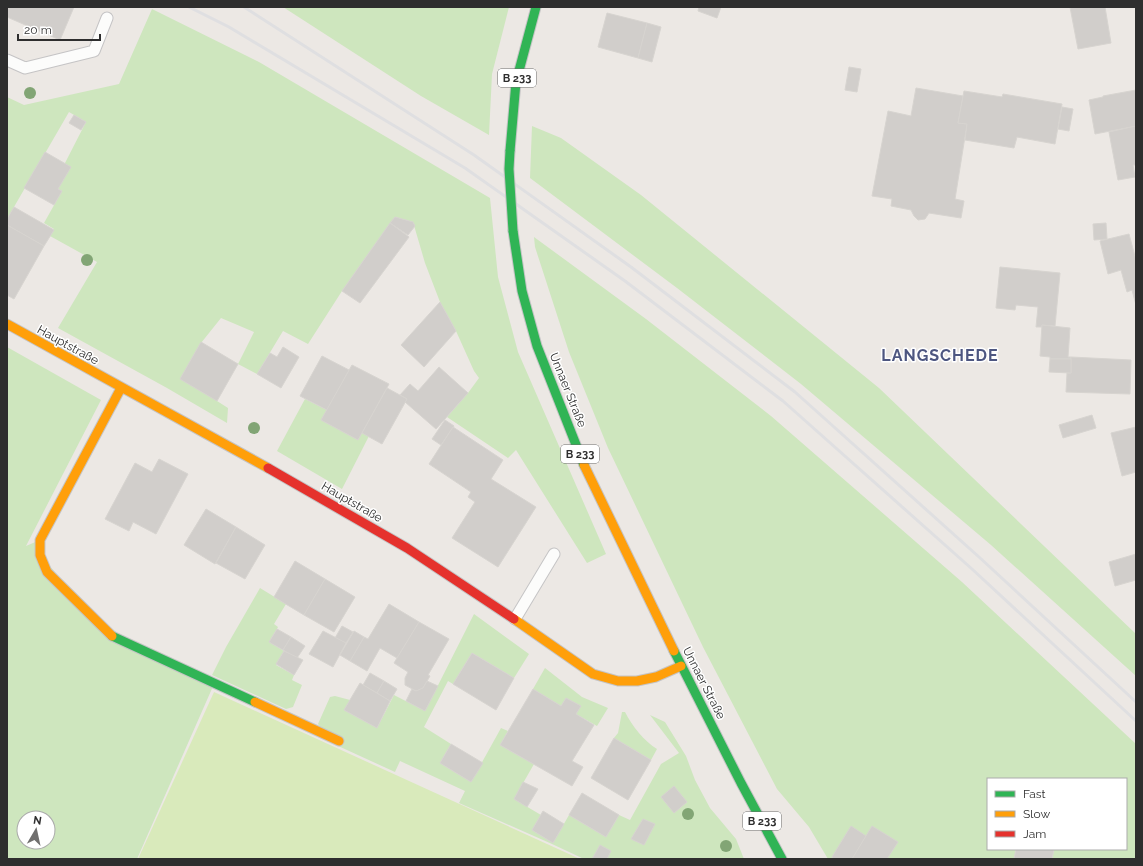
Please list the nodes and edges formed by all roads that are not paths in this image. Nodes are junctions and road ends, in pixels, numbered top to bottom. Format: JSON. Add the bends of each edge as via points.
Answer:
{"nodes":[{"id":1,"x":536,"y":7,"type":"edge"},
{"id":2,"x":107,"y":18,"type":"dead end"},
{"id":3,"x":7,"y":60,"type":"edge"},
{"id":4,"x":7,"y":324,"type":"edge"},
{"id":5,"x":121,"y":388,"type":"junction"},
{"id":6,"x":554,"y":554,"type":"dead end"},
{"id":7,"x":515,"y":619,"type":"junction"},
{"id":8,"x":681,"y":666,"type":"junction"},
{"id":9,"x":339,"y":741,"type":"dead end"},
{"id":10,"x":782,"y":859,"type":"edge"}],
"edges":[{"from":1,"to":8,"type":"main road","name":"Unnaer Straße","number":"B 233","bridge":true,"via":[[516,82],[509,169],[513,231],[522,291],[537,346],[582,460]]},
{"from":2,"to":3,"type":"lane","via":[[94,51],[25,68]]},
{"from":4,"to":5,"type":"main road","name":"Hauptstraße"},
{"from":5,"to":7,"type":"main road","name":"Hauptstraße","via":[[274,471],[407,548]]},
{"from":5,"to":9,"type":"main road","via":[[40,540],[40,555],[47,572],[110,634]]},
{"from":6,"to":7,"type":"lane"},
{"from":7,"to":8,"type":"main road","name":"Hauptstraße","via":[[594,674],[618,681],[656,677]]},
{"from":8,"to":10,"type":"main road","name":"Unnaer Straße","number":"B 233"}]}
